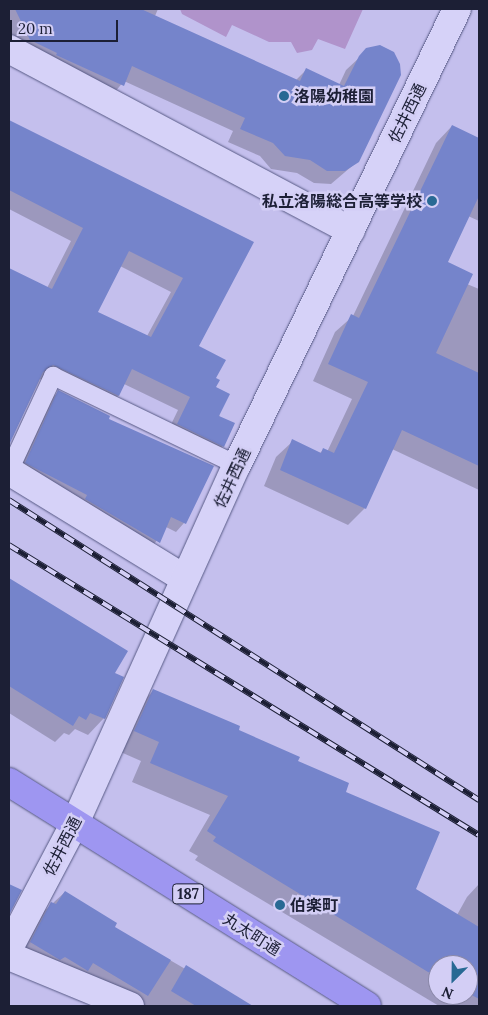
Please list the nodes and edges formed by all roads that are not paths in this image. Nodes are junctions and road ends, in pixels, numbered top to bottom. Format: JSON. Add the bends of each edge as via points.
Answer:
{"nodes":[{"id":1,"x":457,"y":9,"type":"edge"},
{"id":2,"x":9,"y":49,"type":"edge"},
{"id":3,"x":351,"y":230,"type":"junction"},
{"id":4,"x":237,"y":465,"type":"junction"},
{"id":5,"x":9,"y":471,"type":"edge"},
{"id":6,"x":185,"y":579,"type":"junction"},
{"id":7,"x":9,"y":782,"type":"edge"},
{"id":8,"x":74,"y":823,"type":"junction"},
{"id":9,"x":9,"y":948,"type":"edge"},
{"id":10,"x":9,"y":956,"type":"edge"},
{"id":11,"x":130,"y":1006,"type":"edge"},
{"id":12,"x":367,"y":1006,"type":"edge"}],
"edges":[{"from":1,"to":3,"type":"street","name":"佐井西通"},
{"from":2,"to":3,"type":"street"},
{"from":3,"to":4,"type":"street","name":"佐井西通"},
{"from":4,"to":5,"type":"lane","via":[[53,376]]},
{"from":4,"to":6,"type":"street","name":"佐井西通"},
{"from":5,"to":6,"type":"street"},
{"from":6,"to":8,"type":"street","name":"佐井西通"},
{"from":7,"to":8,"type":"main road","name":"丸太町通","number":"187"},
{"from":8,"to":9,"type":"street","name":"佐井西通"},
{"from":8,"to":12,"type":"main road","name":"丸太町通","number":"187"},
{"from":10,"to":11,"type":"street"}]}
